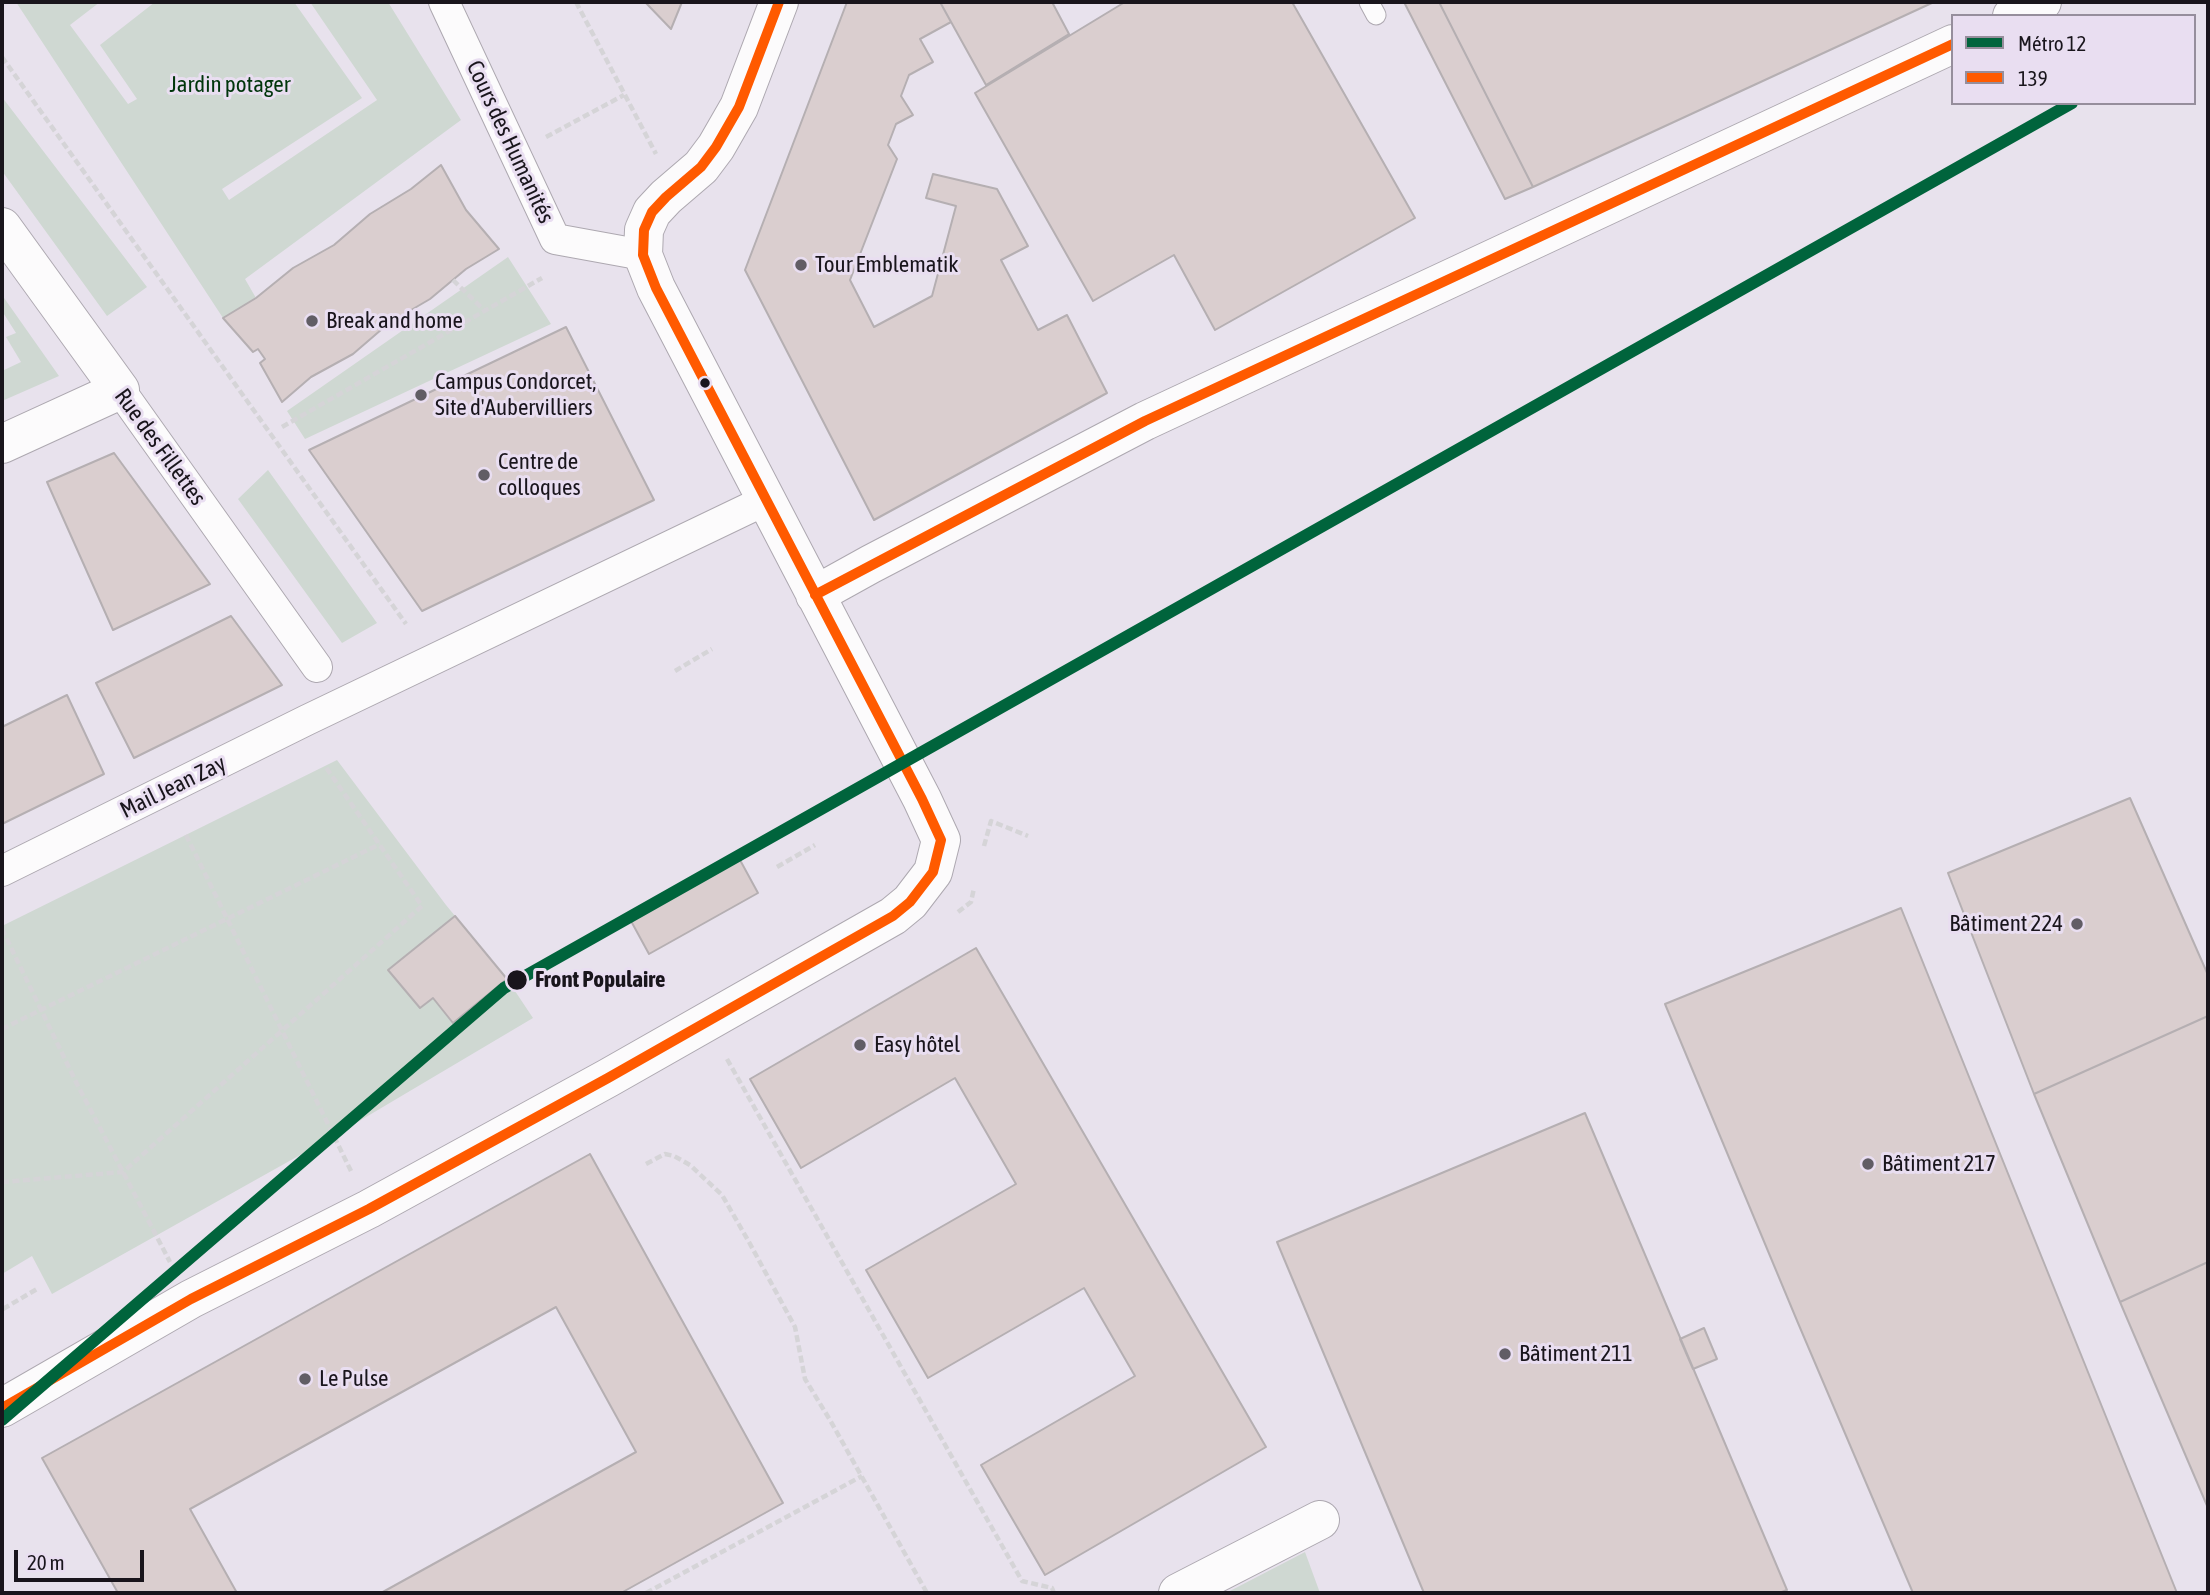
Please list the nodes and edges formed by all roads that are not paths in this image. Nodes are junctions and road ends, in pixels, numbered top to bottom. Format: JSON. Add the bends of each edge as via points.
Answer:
{"nodes":[{"id":1,"x":444,"y":2,"type":"edge"},
{"id":2,"x":779,"y":2,"type":"edge"},
{"id":3,"x":2042,"y":2,"type":"edge"},
{"id":4,"x":2016,"y":14,"type":"edge"},
{"id":5,"x":1951,"y":45,"type":"edge"},
{"id":6,"x":2,"y":227,"type":"edge"},
{"id":7,"x":643,"y":255,"type":"junction"},
{"id":8,"x":120,"y":390,"type":"junction"},
{"id":9,"x":2,"y":444,"type":"edge"},
{"id":10,"x":766,"y":500,"type":"junction"},
{"id":11,"x":815,"y":595,"type":"junction"},
{"id":12,"x":317,"y":667,"type":"dead end"},
{"id":13,"x":2,"y":872,"type":"edge"},
{"id":14,"x":2,"y":1408,"type":"edge"},
{"id":15,"x":1320,"y":1520,"type":"dead end"},
{"id":16,"x":1178,"y":1593,"type":"edge"}],
"edges":[{"from":1,"to":7,"type":"street","name":"Cours des Humanités","via":[[555,239]]},
{"from":2,"to":7,"type":"street","via":[[739,107],[701,167],[652,212],[644,230]]},
{"from":3,"to":4,"type":"street"},
{"from":5,"to":11,"type":"street","via":[[1145,421]]},
{"from":6,"to":8,"type":"street","name":"Rue des Fillettes"},
{"from":7,"to":10,"type":"street"},
{"from":8,"to":9,"type":"street"},
{"from":8,"to":12,"type":"street","name":"Rue des Fillettes"},
{"from":10,"to":11,"type":"street"},
{"from":10,"to":13,"type":"street","name":"Mail Jean Zay"},
{"from":11,"to":14,"type":"street","via":[[941,840],[933,872],[910,902],[599,1083],[369,1209],[191,1299]]},
{"from":15,"to":16,"type":"street"}]}
